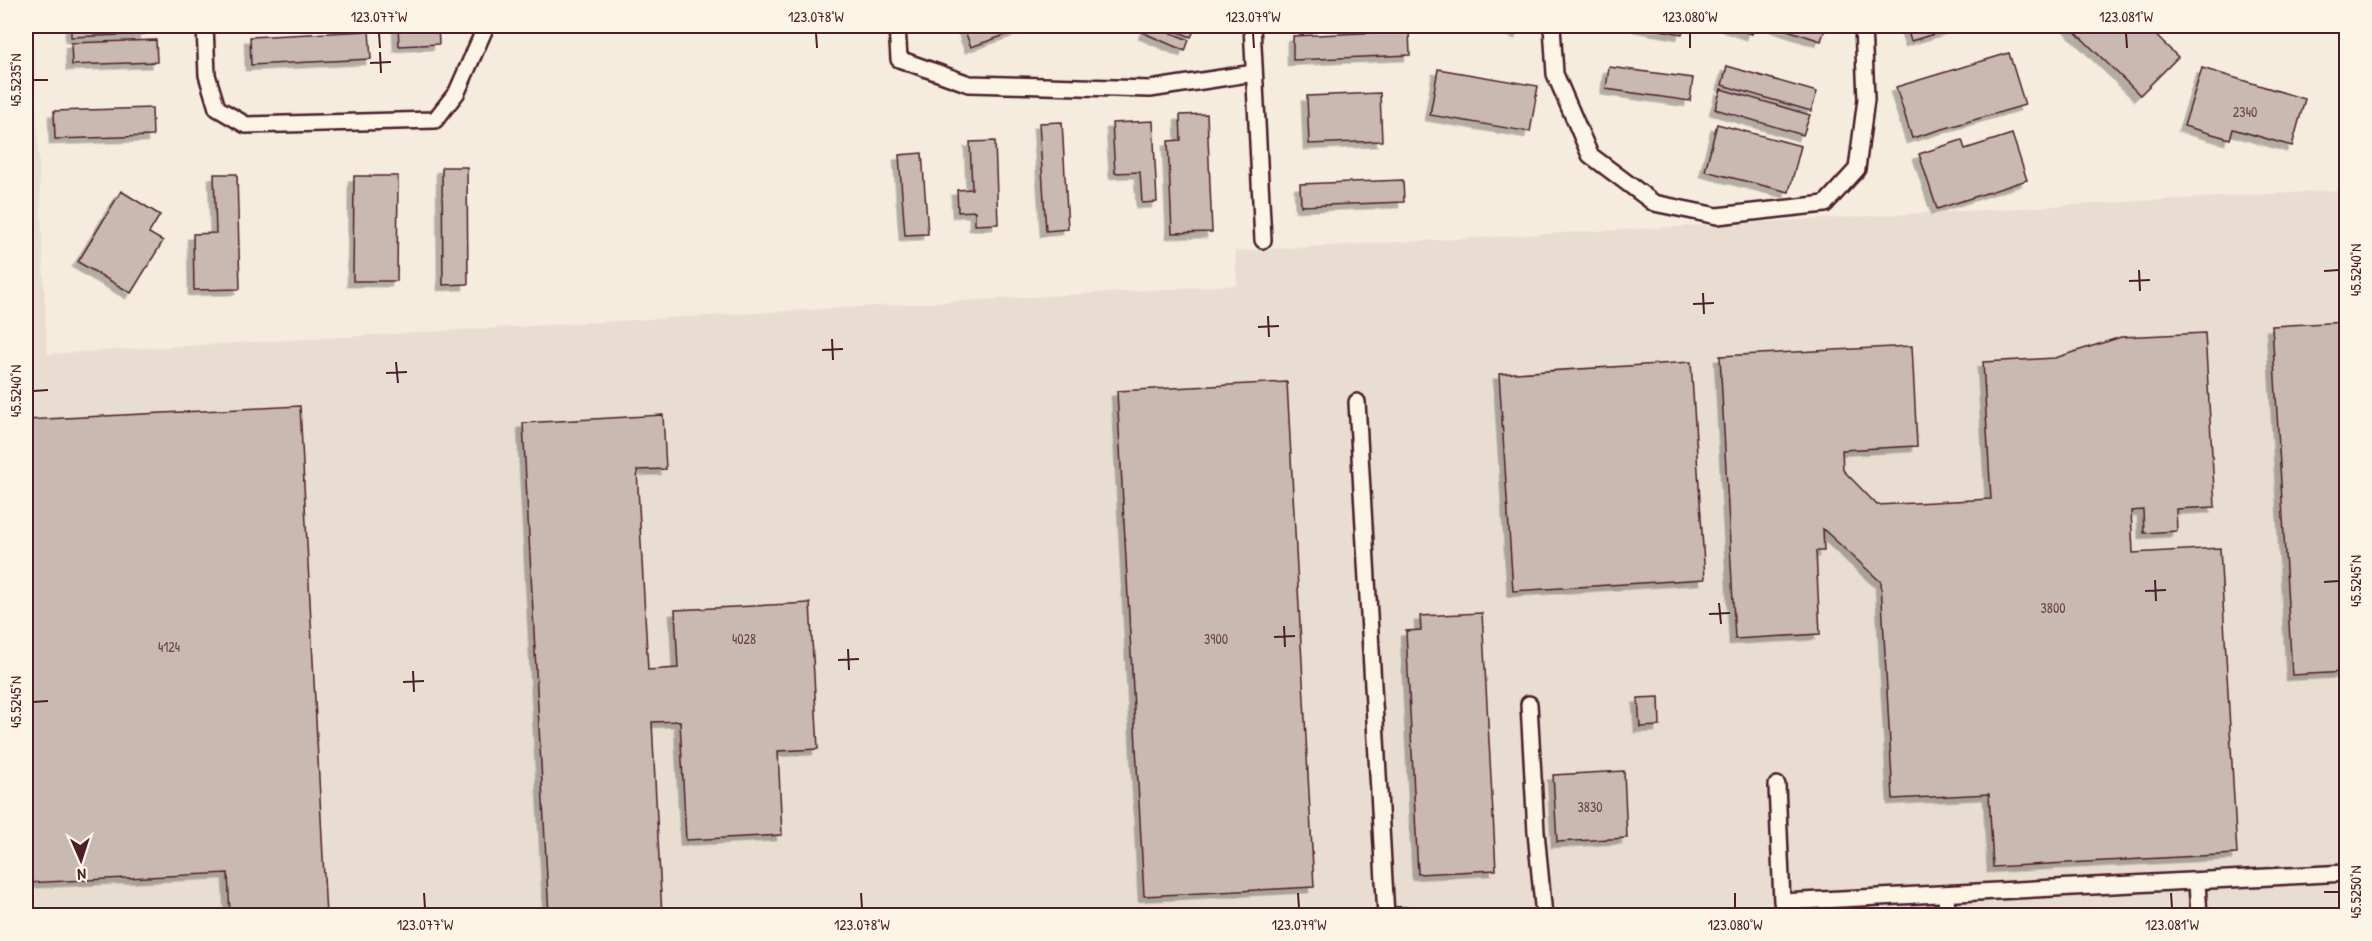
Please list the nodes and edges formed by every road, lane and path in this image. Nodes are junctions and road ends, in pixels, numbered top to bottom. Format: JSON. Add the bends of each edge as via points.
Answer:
{"nodes":[{"id":1,"x":205,"y":26,"type":"edge"},
{"id":2,"x":486,"y":26,"type":"edge"},
{"id":3,"x":897,"y":26,"type":"edge"},
{"id":4,"x":1252,"y":26,"type":"edge"},
{"id":5,"x":1552,"y":26,"type":"edge"},
{"id":6,"x":1863,"y":26,"type":"edge"},
{"id":7,"x":1254,"y":73,"type":"junction"},
{"id":8,"x":1263,"y":240,"type":"dead end"},
{"id":9,"x":1357,"y":402,"type":"dead end"},
{"id":10,"x":1528,"y":704,"type":"dead end"},
{"id":11,"x":1777,"y":785,"type":"dead end"},
{"id":12,"x":2346,"y":873,"type":"edge"},
{"id":13,"x":2197,"y":882,"type":"junction"},
{"id":14,"x":1946,"y":894,"type":"junction"},
{"id":15,"x":1386,"y":915,"type":"edge"},
{"id":16,"x":1406,"y":915,"type":"edge"},
{"id":17,"x":1544,"y":915,"type":"edge"},
{"id":18,"x":1947,"y":915,"type":"edge"},
{"id":19,"x":2199,"y":915,"type":"edge"}],
"edges":[{"from":1,"to":2,"type":"lane","via":[[207,75],[217,108],[246,125],[435,120],[457,92]]},
{"from":3,"to":7,"type":"lane","via":[[899,59],[969,84],[1150,89]]},
{"from":4,"to":7,"type":"lane"},
{"from":5,"to":6,"type":"lane","via":[[1555,74],[1590,155],[1654,203],[1717,216],[1825,204],[1857,169],[1866,99]]},
{"from":7,"to":8,"type":"lane"},
{"from":9,"to":15,"type":"lane"},
{"from":10,"to":17,"type":"lane"},
{"from":11,"to":14,"type":"lane","via":[[1782,902]]},
{"from":12,"to":13,"type":"lane"},
{"from":13,"to":14,"type":"lane"},
{"from":13,"to":19,"type":"lane"},
{"from":14,"to":18,"type":"lane"},
{"from":15,"to":16,"type":"lane"}]}
